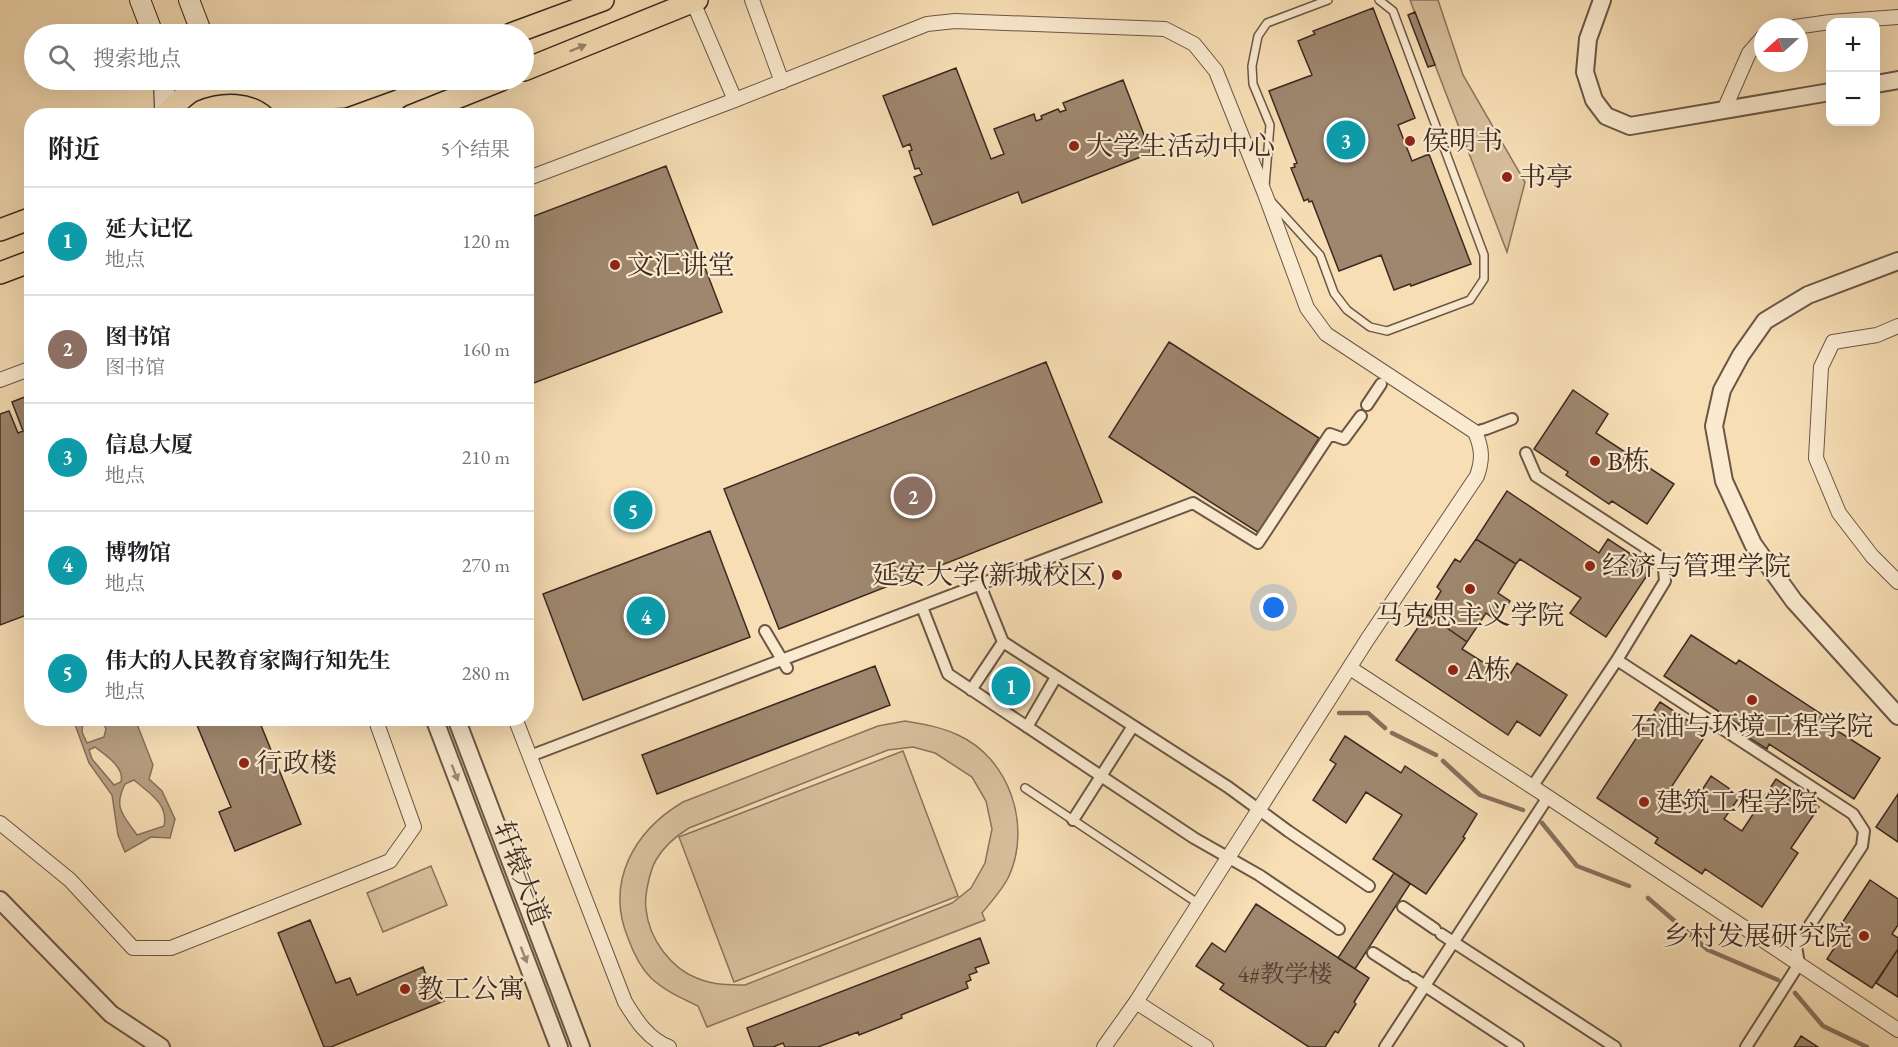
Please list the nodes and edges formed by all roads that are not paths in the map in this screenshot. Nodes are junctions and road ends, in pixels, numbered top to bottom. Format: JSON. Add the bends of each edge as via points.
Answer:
{"nodes":[{"id":1,"x":140,"y":0,"type":"edge"},
{"id":2,"x":189,"y":0,"type":"edge"},
{"id":3,"x":603,"y":0,"type":"edge"},
{"id":4,"x":752,"y":0,"type":"edge"},
{"id":5,"x":1328,"y":0,"type":"edge"},
{"id":6,"x":1379,"y":0,"type":"edge"},
{"id":7,"x":1602,"y":0,"type":"edge"},
{"id":8,"x":695,"y":1,"type":"edge"},
{"id":9,"x":1898,"y":17,"type":"edge"},
{"id":10,"x":149,"y":24,"type":"edge"},
{"id":11,"x":198,"y":24,"type":"edge"},
{"id":12,"x":1808,"y":25,"type":"edge"},
{"id":13,"x":534,"y":26,"type":"edge"},
{"id":14,"x":1754,"y":47,"type":"edge"},
{"id":15,"x":534,"y":66,"type":"edge"},
{"id":16,"x":1898,"y":80,"type":"edge"},
{"id":17,"x":782,"y":82,"type":"junction"},
{"id":18,"x":1880,"y":83,"type":"edge"},
{"id":19,"x":164,"y":90,"type":"edge"},
{"id":20,"x":197,"y":90,"type":"edge"},
{"id":21,"x":263,"y":90,"type":"edge"},
{"id":22,"x":362,"y":90,"type":"edge"},
{"id":23,"x":476,"y":90,"type":"edge"},
{"id":24,"x":1826,"y":93,"type":"edge"},
{"id":25,"x":735,"y":100,"type":"junction"},
{"id":26,"x":164,"y":108,"type":"edge"},
{"id":27,"x":172,"y":108,"type":"edge"},
{"id":28,"x":286,"y":108,"type":"edge"},
{"id":29,"x":431,"y":108,"type":"edge"},
{"id":30,"x":1724,"y":110,"type":"junction"},
{"id":31,"x":534,"y":176,"type":"edge"},
{"id":32,"x":1265,"y":194,"type":"junction"},
{"id":33,"x":24,"y":221,"type":"edge"},
{"id":34,"x":0,"y":230,"type":"edge"},
{"id":35,"x":1898,"y":261,"type":"edge"},
{"id":36,"x":24,"y":264,"type":"edge"},
{"id":37,"x":0,"y":273,"type":"edge"},
{"id":38,"x":1898,"y":326,"type":"edge"},
{"id":39,"x":24,"y":371,"type":"edge"},
{"id":40,"x":0,"y":380,"type":"edge"},
{"id":41,"x":1381,"y":384,"type":"dead end"},
{"id":42,"x":1367,"y":405,"type":"dead end"},
{"id":43,"x":1361,"y":416,"type":"dead end"},
{"id":44,"x":1512,"y":419,"type":"dead end"},
{"id":45,"x":1475,"y":432,"type":"junction"},
{"id":46,"x":1526,"y":453,"type":"dead end"},
{"id":47,"x":1898,"y":582,"type":"edge"},
{"id":48,"x":981,"y":585,"type":"junction"},
{"id":49,"x":922,"y":607,"type":"junction"},
{"id":50,"x":765,"y":631,"type":"dead end"},
{"id":51,"x":1003,"y":642,"type":"junction"},
{"id":52,"x":1617,"y":660,"type":"junction"},
{"id":53,"x":784,"y":664,"type":"junction"},
{"id":54,"x":1350,"y":668,"type":"junction"},
{"id":55,"x":1056,"y":677,"type":"junction"},
{"id":56,"x":971,"y":690,"type":"junction"},
{"id":57,"x":1898,"y":716,"type":"edge"},
{"id":58,"x":378,"y":726,"type":"edge"},
{"id":59,"x":437,"y":726,"type":"edge"},
{"id":60,"x":459,"y":726,"type":"edge"},
{"id":61,"x":518,"y":726,"type":"edge"},
{"id":62,"x":1027,"y":726,"type":"junction"},
{"id":63,"x":1133,"y":726,"type":"junction"},
{"id":64,"x":530,"y":756,"type":"junction"},
{"id":65,"x":1100,"y":776,"type":"junction"},
{"id":66,"x":1532,"y":787,"type":"junction"},
{"id":67,"x":1025,"y":788,"type":"dead end"},
{"id":68,"x":1548,"y":797,"type":"junction"},
{"id":69,"x":1259,"y":810,"type":"junction"},
{"id":70,"x":1073,"y":820,"type":"junction"},
{"id":71,"x":0,"y":823,"type":"edge"},
{"id":72,"x":1228,"y":857,"type":"junction"},
{"id":73,"x":1369,"y":886,"type":"dead end"},
{"id":74,"x":0,"y":900,"type":"edge"},
{"id":75,"x":1199,"y":904,"type":"junction"},
{"id":76,"x":1403,"y":908,"type":"dead end"},
{"id":77,"x":1339,"y":929,"type":"dead end"},
{"id":78,"x":1453,"y":942,"type":"junction"},
{"id":79,"x":1373,"y":953,"type":"dead end"},
{"id":80,"x":1798,"y":964,"type":"junction"},
{"id":81,"x":1425,"y":986,"type":"junction"},
{"id":82,"x":1136,"y":1002,"type":"junction"},
{"id":83,"x":1898,"y":1030,"type":"edge"},
{"id":84,"x":161,"y":1047,"type":"edge"},
{"id":85,"x":559,"y":1047,"type":"edge"},
{"id":86,"x":580,"y":1047,"type":"edge"},
{"id":87,"x":669,"y":1047,"type":"edge"},
{"id":88,"x":1104,"y":1047,"type":"edge"},
{"id":89,"x":1206,"y":1047,"type":"edge"},
{"id":90,"x":1385,"y":1047,"type":"edge"},
{"id":91,"x":1518,"y":1047,"type":"edge"},
{"id":92,"x":1615,"y":1047,"type":"edge"},
{"id":93,"x":1746,"y":1047,"type":"edge"}],
"edges":[{"from":1,"to":10,"type":"main road"},
{"from":2,"to":11,"type":"main road"},
{"from":3,"to":13,"type":"main road"},
{"from":4,"to":17,"type":"street"},
{"from":5,"to":32,"type":"lane","via":[[1267,23],[1258,36],[1253,84],[1270,125]]},
{"from":6,"to":32,"type":"lane","via":[[1393,11],[1484,255],[1484,279],[1470,300],[1388,331],[1370,327],[1347,310],[1334,293],[1320,255]]},
{"from":7,"to":30,"type":"street","via":[[1587,39],[1585,72],[1594,100],[1606,116],[1630,126]]},
{"from":15,"to":8,"type":"main road","one_way":true},
{"from":8,"to":25,"type":"street"},
{"from":9,"to":12,"type":"street"},
{"from":14,"to":30,"type":"street"},
{"from":16,"to":18,"type":"street"},
{"from":17,"to":25,"type":"street"},
{"from":17,"to":32,"type":"street","via":[[927,24],[955,21],[1165,29],[1194,44],[1216,71]]},
{"from":19,"to":26,"type":"main road"},
{"from":20,"to":27,"type":"main road"},
{"from":21,"to":28,"type":"main road"},
{"from":22,"to":28,"type":"main road"},
{"from":23,"to":29,"type":"main road"},
{"from":24,"to":30,"type":"street"},
{"from":25,"to":31,"type":"street"},
{"from":32,"to":45,"type":"street","via":[[1307,308],[1326,334]]},
{"from":33,"to":34,"type":"main road"},
{"from":35,"to":57,"type":"street","via":[[1808,295],[1765,321],[1722,390],[1714,426],[1724,481],[1753,544],[1794,601]]},
{"from":36,"to":37,"type":"main road"},
{"from":38,"to":47,"type":"street","via":[[1877,335],[1833,342],[1821,367],[1816,458],[1839,513]]},
{"from":39,"to":40,"type":"street"},
{"from":41,"to":42,"type":"street"},
{"from":43,"to":48,"type":"street","via":[[1344,439],[1330,434],[1258,543],[1193,503]]},
{"from":44,"to":45,"type":"street"},
{"from":45,"to":54,"type":"street","via":[[1481,447],[1477,476]]},
{"from":46,"to":52,"type":"street","via":[[1536,476],[1657,555],[1664,569],[1665,581]]},
{"from":48,"to":49,"type":"street"},
{"from":48,"to":51,"type":"street"},
{"from":49,"to":53,"type":"street"},
{"from":49,"to":56,"type":"street","via":[[948,674]]},
{"from":50,"to":53,"type":"street"},
{"from":51,"to":55,"type":"street"},
{"from":51,"to":56,"type":"street"},
{"from":52,"to":66,"type":"street"},
{"from":52,"to":80,"type":"street","via":[[1853,814],[1864,831],[1862,846],[1796,946]]},
{"from":53,"to":64,"type":"street"},
{"from":54,"to":66,"type":"street"},
{"from":54,"to":69,"type":"street"},
{"from":55,"to":62,"type":"street"},
{"from":55,"to":63,"type":"street"},
{"from":56,"to":62,"type":"street"},
{"from":58,"to":71,"type":"street","via":[[414,828],[390,861],[171,948],[133,948],[70,880]]},
{"from":59,"to":85,"type":"street","name":"轩辕大道","one_way":true},
{"from":60,"to":86,"type":"street","name":"轩辕大道"},
{"from":61,"to":64,"type":"street"},
{"from":62,"to":65,"type":"street"},
{"from":63,"to":65,"type":"street"},
{"from":63,"to":69,"type":"street"},
{"from":64,"to":87,"type":"street","via":[[625,1002],[639,1025]]},
{"from":65,"to":70,"type":"street"},
{"from":65,"to":72,"type":"street"},
{"from":66,"to":68,"type":"street"},
{"from":67,"to":70,"type":"lane"},
{"from":68,"to":78,"type":"street"},
{"from":68,"to":80,"type":"street"},
{"from":69,"to":72,"type":"street"},
{"from":69,"to":73,"type":"street"},
{"from":70,"to":75,"type":"lane"},
{"from":72,"to":75,"type":"street"},
{"from":72,"to":77,"type":"street"},
{"from":74,"to":84,"type":"street","via":[[111,1014]]},
{"from":75,"to":82,"type":"street"},
{"from":76,"to":78,"type":"street"},
{"from":78,"to":81,"type":"street"},
{"from":78,"to":92,"type":"street"},
{"from":79,"to":81,"type":"street"},
{"from":80,"to":83,"type":"street"},
{"from":80,"to":93,"type":"street"},
{"from":81,"to":90,"type":"street"},
{"from":81,"to":91,"type":"street"},
{"from":82,"to":88,"type":"street"},
{"from":82,"to":89,"type":"street"}]}
